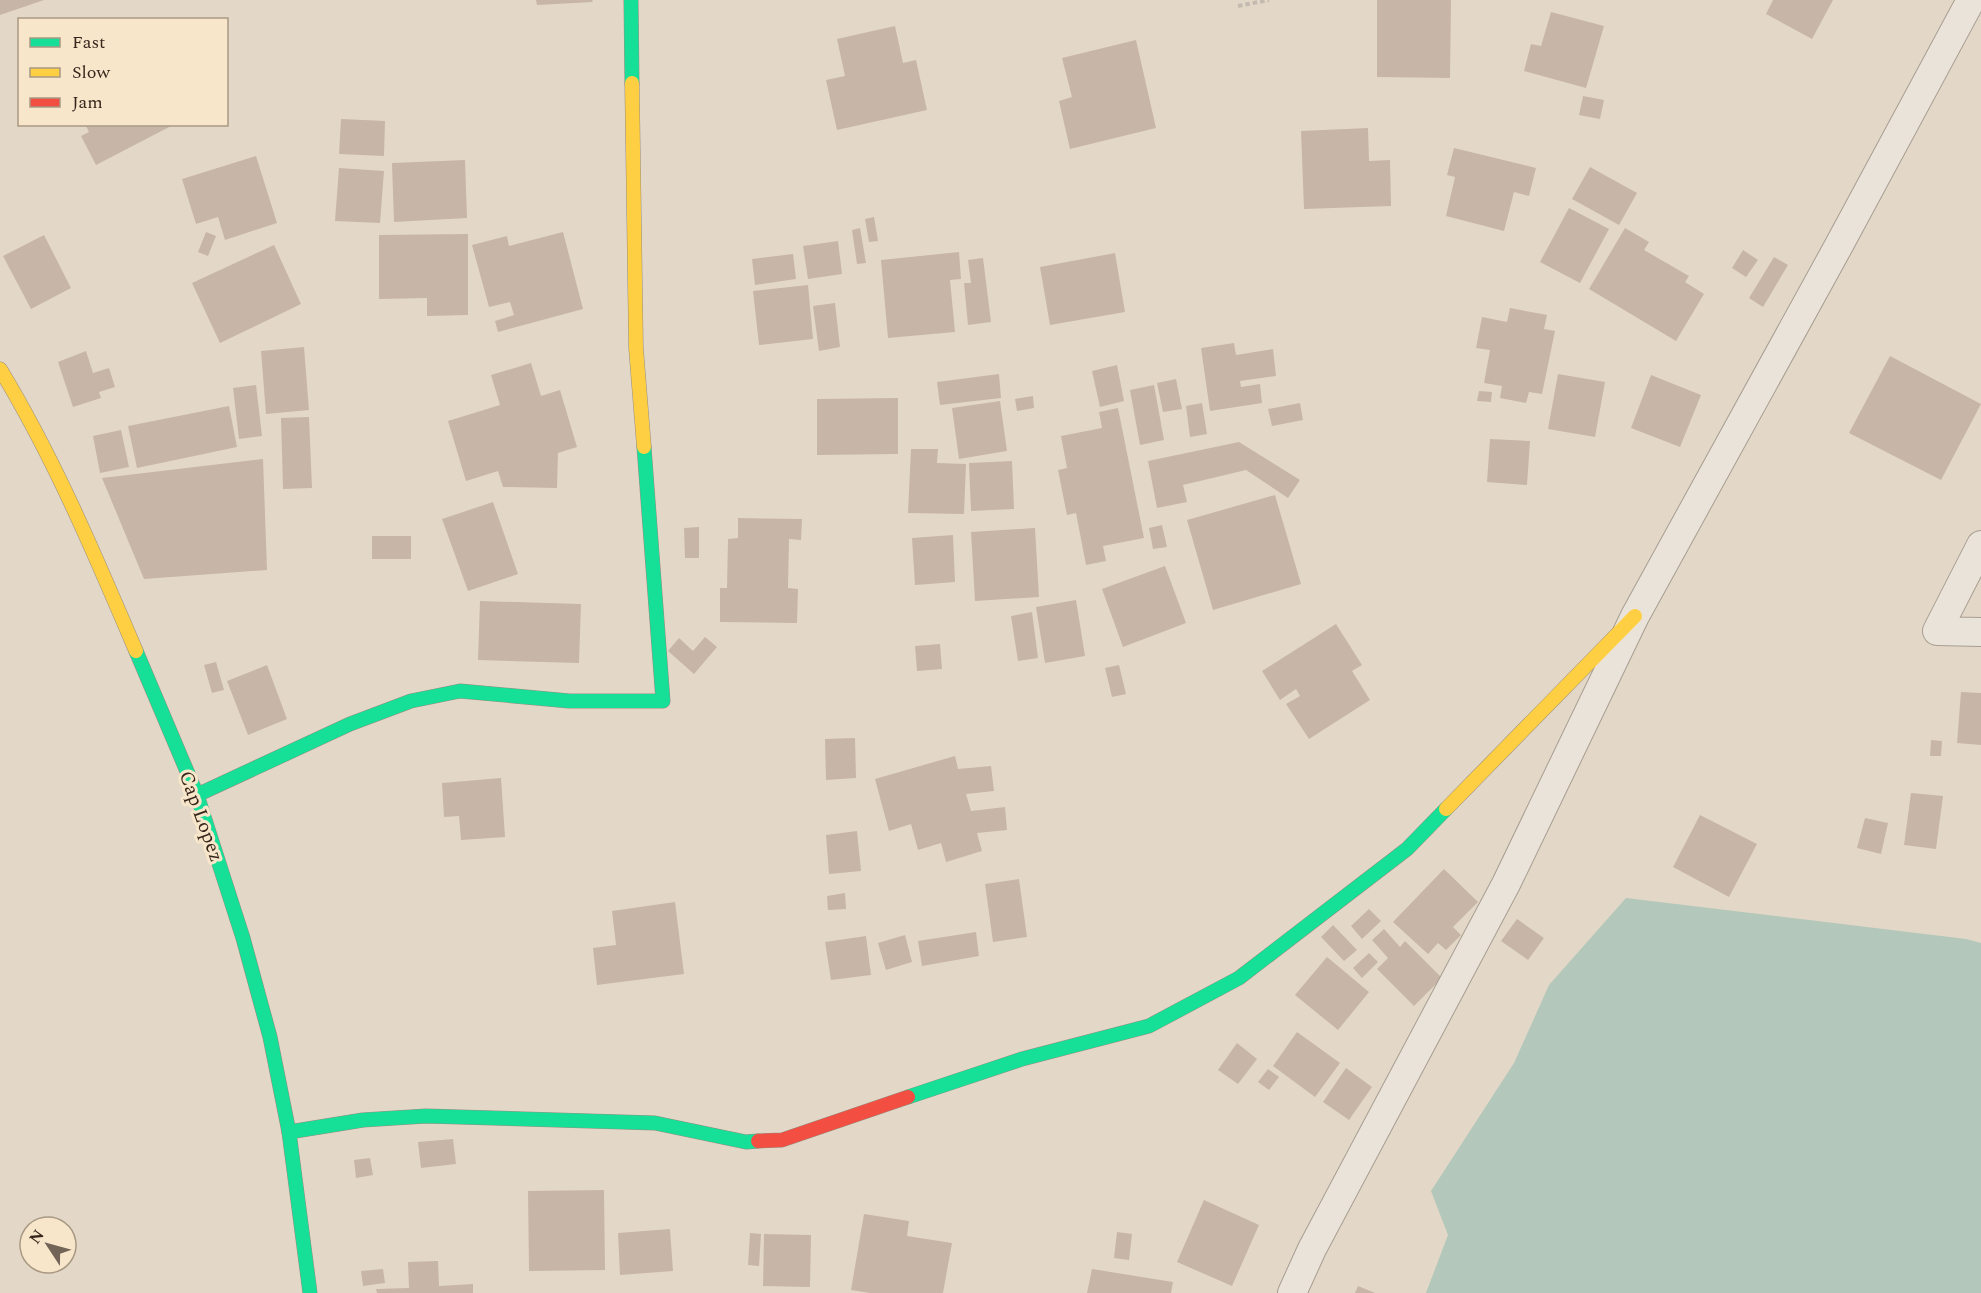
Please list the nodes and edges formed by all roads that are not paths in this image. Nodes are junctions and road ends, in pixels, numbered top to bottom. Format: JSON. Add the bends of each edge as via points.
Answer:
{"nodes":[{"id":1,"x":631,"y":0,"type":"edge"},
{"id":2,"x":1971,"y":0,"type":"edge"},
{"id":3,"x":0,"y":369,"type":"edge"},
{"id":4,"x":1981,"y":544,"type":"edge"},
{"id":5,"x":1635,"y":616,"type":"junction"},
{"id":6,"x":1981,"y":632,"type":"edge"},
{"id":7,"x":197,"y":795,"type":"junction"},
{"id":8,"x":289,"y":1132,"type":"junction"},
{"id":9,"x":310,"y":1293,"type":"edge"},
{"id":10,"x":1292,"y":1293,"type":"edge"}],
"edges":[{"from":1,"to":7,"type":"street","via":[[636,348],[663,701],[568,701],[459,691],[411,701],[350,724]]},
{"from":2,"to":5,"type":"street"},
{"from":3,"to":7,"type":"street","name":"Cap Lopez","via":[[85,532]]},
{"from":4,"to":6,"type":"street","via":[[1937,631]]},
{"from":5,"to":8,"type":"street","via":[[1407,849],[1239,978],[1149,1026],[1022,1059],[782,1140],[746,1142],[655,1124],[426,1116],[363,1120]]},
{"from":5,"to":10,"type":"street","via":[[1506,884]]},
{"from":7,"to":8,"type":"street","name":"Cap Lopez","via":[[246,949],[270,1037]]},
{"from":8,"to":9,"type":"street","name":"Cap Lopez"}]}
